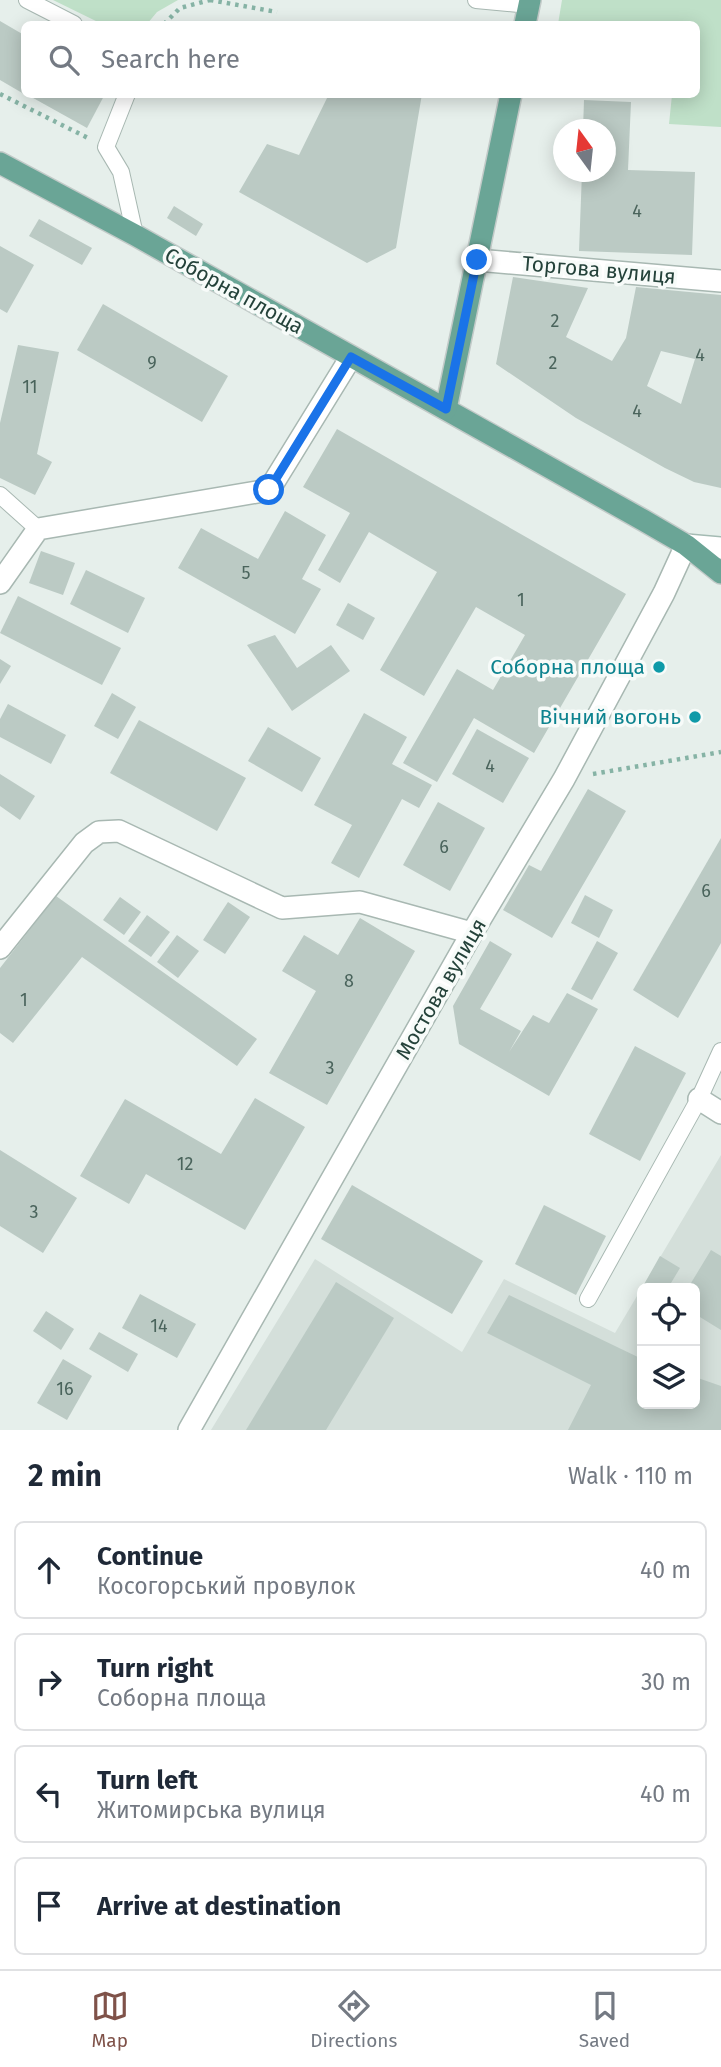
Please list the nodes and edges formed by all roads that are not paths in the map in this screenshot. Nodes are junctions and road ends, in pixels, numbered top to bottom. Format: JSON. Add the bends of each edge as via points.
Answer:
{"nodes":[{"id":1,"x":27,"y":0,"type":"edge"},
{"id":2,"x":477,"y":0,"type":"edge"},
{"id":3,"x":528,"y":10,"type":"edge"},
{"id":4,"x":68,"y":21,"type":"edge"},
{"id":5,"x":125,"y":98,"type":"edge"},
{"id":6,"x":510,"y":98,"type":"edge"},
{"id":7,"x":0,"y":163,"type":"edge"},
{"id":8,"x":135,"y":235,"type":"junction"},
{"id":9,"x":477,"y":260,"type":"junction"},
{"id":10,"x":721,"y":281,"type":"edge"},
{"id":11,"x":351,"y":357,"type":"junction"},
{"id":12,"x":446,"y":409,"type":"junction"},
{"id":13,"x":0,"y":495,"type":"edge"},
{"id":14,"x":38,"y":528,"type":"junction"},
{"id":15,"x":686,"y":545,"type":"junction"},
{"id":16,"x":721,"y":548,"type":"edge"},
{"id":17,"x":721,"y":573,"type":"edge"},
{"id":18,"x":0,"y":583,"type":"edge"},
{"id":19,"x":472,"y":933,"type":"junction"},
{"id":20,"x":0,"y":948,"type":"edge"},
{"id":21,"x":721,"y":1051,"type":"edge"},
{"id":22,"x":699,"y":1099,"type":"junction"},
{"id":23,"x":721,"y":1113,"type":"edge"},
{"id":24,"x":588,"y":1299,"type":"dead end"},
{"id":25,"x":189,"y":1430,"type":"edge"}],
"edges":[{"from":1,"to":4,"type":"lane"},
{"from":2,"to":3,"type":"lane"},
{"from":5,"to":8,"type":"lane","via":[[106,148],[121,172]]},
{"from":6,"to":9,"type":"main road"},
{"from":7,"to":8,"type":"main road","name":"Соборна площа"},
{"from":8,"to":11,"type":"main road","name":"Соборна площа"},
{"from":9,"to":10,"type":"street","name":"Торгова вулиця"},
{"from":9,"to":12,"type":"main road"},
{"from":11,"to":12,"type":"main road","name":"Соборна площа"},
{"from":11,"to":14,"type":"street","via":[[269,490]]},
{"from":12,"to":15,"type":"main road","name":"Соборна площа"},
{"from":13,"to":14,"type":"lane"},
{"from":14,"to":18,"type":"street"},
{"from":15,"to":16,"type":"street"},
{"from":15,"to":17,"type":"main road","name":"Соборна площа"},
{"from":15,"to":19,"type":"street","name":"Мостова вулиця","via":[[564,779]]},
{"from":19,"to":20,"type":"street","via":[[360,902],[282,908],[118,831],[99,832],[83,843]]},
{"from":19,"to":25,"type":"street","name":"Мостова вулиця"},
{"from":21,"to":22,"type":"lane"},
{"from":22,"to":23,"type":"street"},
{"from":22,"to":24,"type":"lane"}]}
